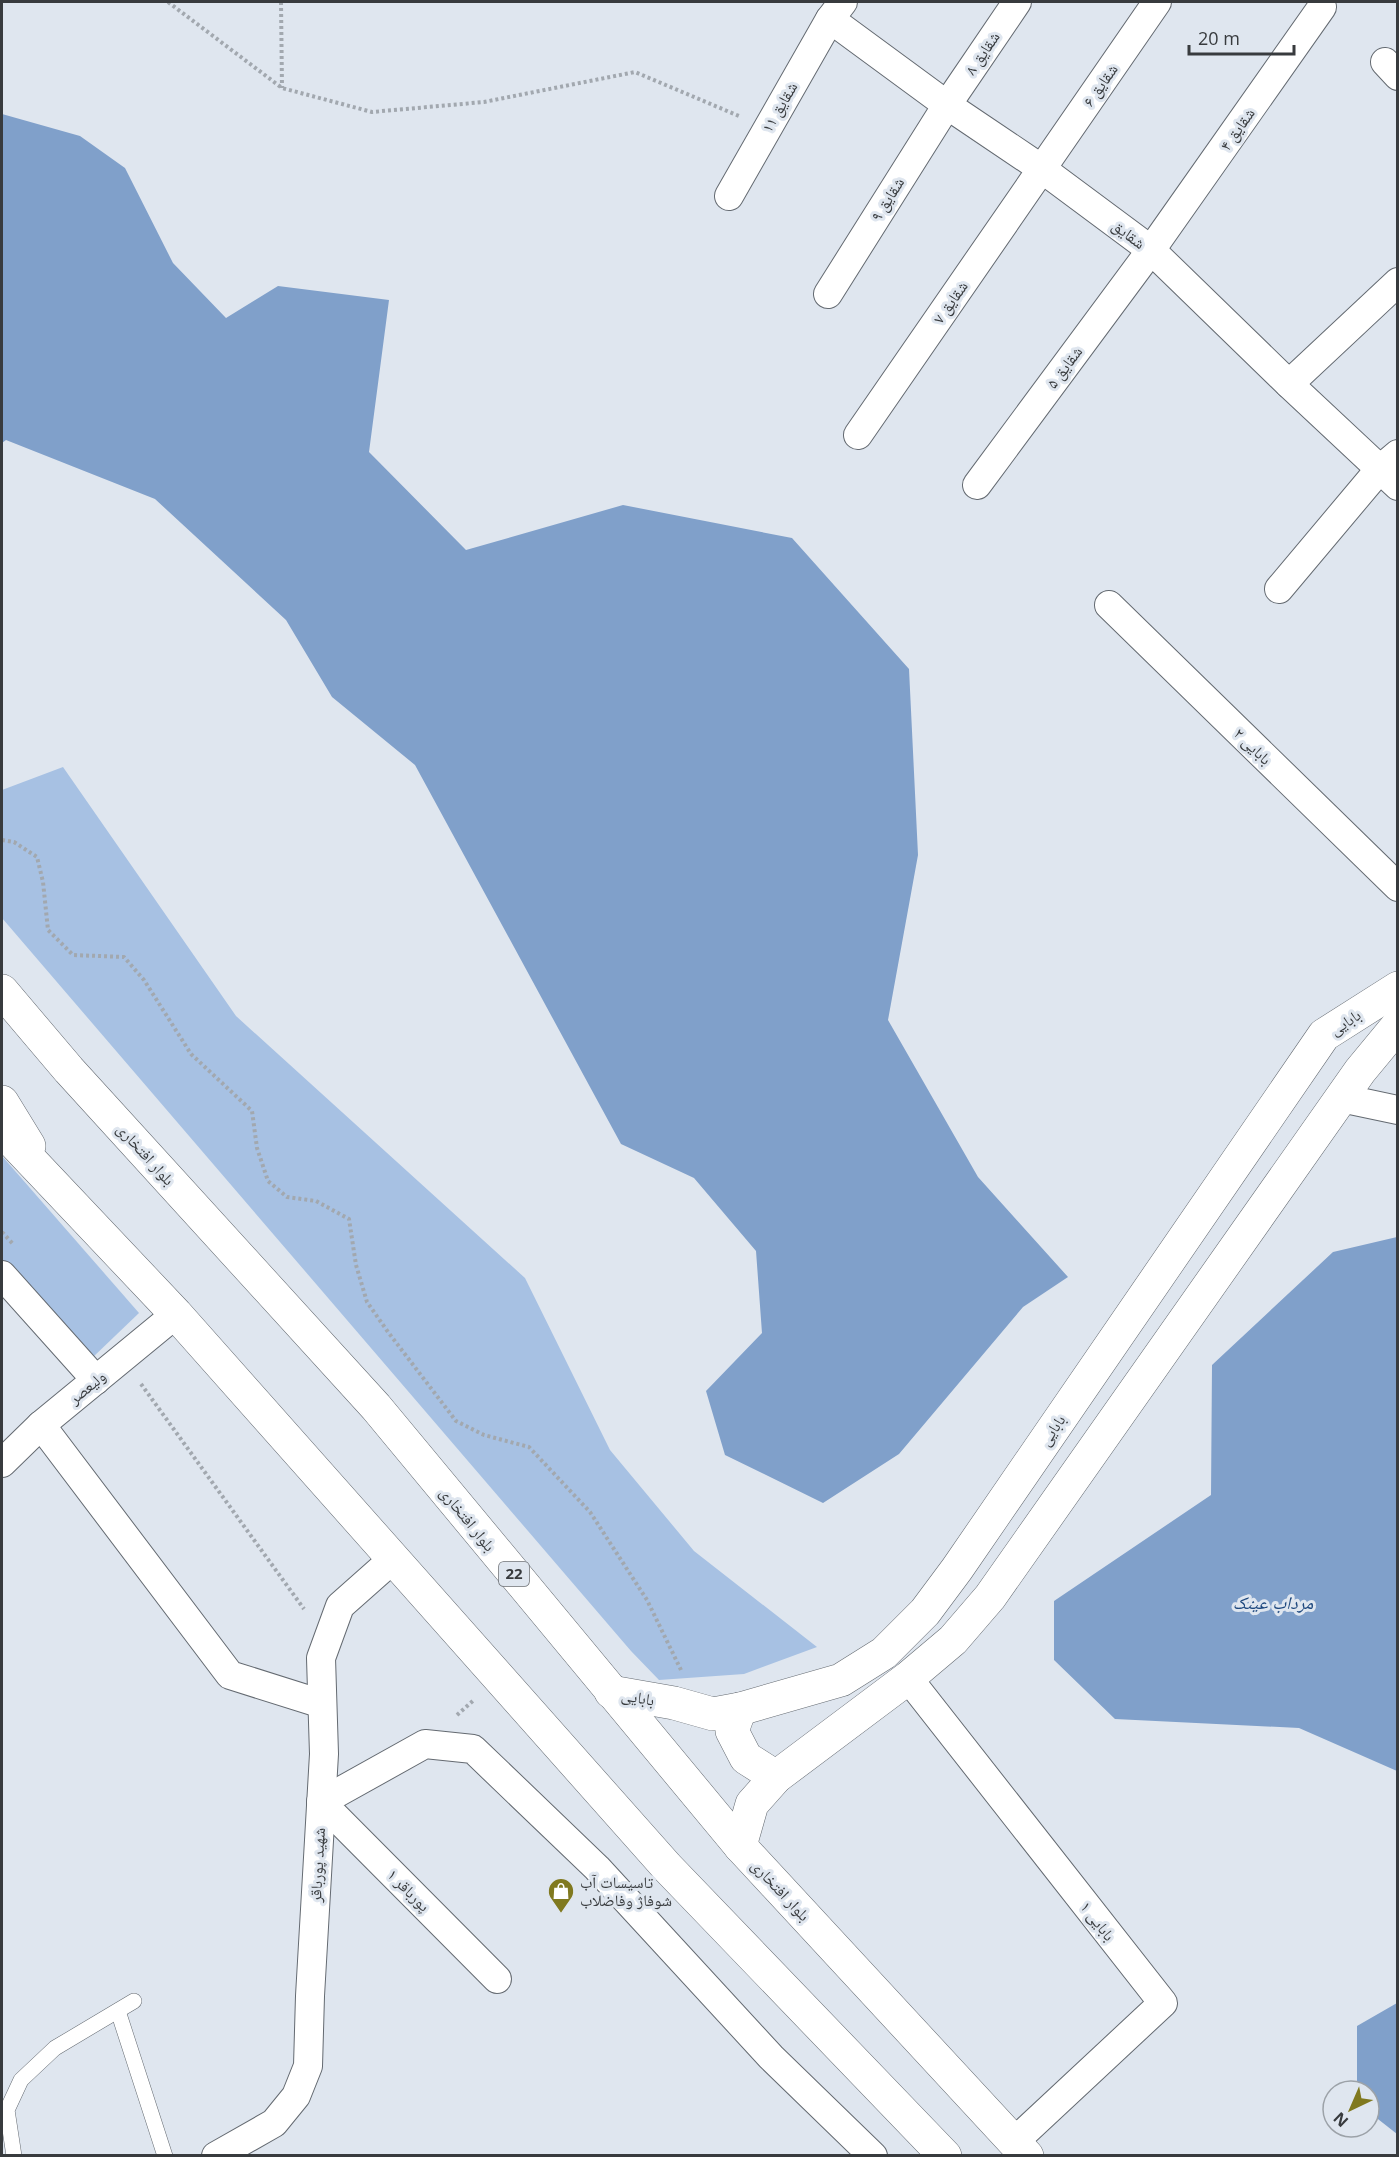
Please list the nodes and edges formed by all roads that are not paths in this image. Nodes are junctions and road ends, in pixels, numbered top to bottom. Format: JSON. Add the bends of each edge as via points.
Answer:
{"nodes":[{"id":1,"x":1017,"y":2,"type":"edge"},
{"id":2,"x":1157,"y":2,"type":"edge"},
{"id":3,"x":1323,"y":7,"type":"dead end"},
{"id":4,"x":836,"y":10,"type":"edge"},
{"id":5,"x":947,"y":105,"type":"junction"},
{"id":6,"x":1042,"y":169,"type":"junction"},
{"id":7,"x":729,"y":196,"type":"dead end"},
{"id":8,"x":1151,"y":250,"type":"junction"},
{"id":9,"x":1398,"y":282,"type":"edge"},
{"id":10,"x":828,"y":294,"type":"dead end"},
{"id":11,"x":1288,"y":384,"type":"junction"},
{"id":12,"x":858,"y":435,"type":"dead end"},
{"id":13,"x":1391,"y":470,"type":"edge"},
{"id":14,"x":977,"y":485,"type":"dead end"},
{"id":15,"x":1280,"y":589,"type":"dead end"},
{"id":16,"x":1108,"y":605,"type":"dead end"},
{"id":17,"x":1398,"y":887,"type":"edge"},
{"id":18,"x":1398,"y":988,"type":"edge"},
{"id":19,"x":2,"y":991,"type":"edge"},
{"id":20,"x":2,"y":1016,"type":"edge"},
{"id":21,"x":1398,"y":1025,"type":"edge"},
{"id":22,"x":69,"y":1070,"type":"junction"},
{"id":23,"x":1341,"y":1098,"type":"junction"},
{"id":24,"x":2,"y":1102,"type":"edge"},
{"id":25,"x":1398,"y":1110,"type":"edge"},
{"id":26,"x":2,"y":1130,"type":"edge"},
{"id":27,"x":49,"y":1179,"type":"junction"},
{"id":28,"x":2,"y":1275,"type":"edge"},
{"id":29,"x":176,"y":1314,"type":"junction"},
{"id":30,"x":96,"y":1380,"type":"junction"},
{"id":31,"x":41,"y":1425,"type":"junction"},
{"id":32,"x":2,"y":1462,"type":"edge"},
{"id":33,"x":393,"y":1559,"type":"junction"},
{"id":34,"x":908,"y":1678,"type":"junction"},
{"id":35,"x":611,"y":1692,"type":"junction"},
{"id":36,"x":322,"y":1704,"type":"junction"},
{"id":37,"x":741,"y":1709,"type":"junction"},
{"id":38,"x":776,"y":1777,"type":"junction"},
{"id":39,"x":321,"y":1802,"type":"junction"},
{"id":40,"x":740,"y":1846,"type":"junction"},
{"id":41,"x":497,"y":1979,"type":"dead end"},
{"id":42,"x":134,"y":2001,"type":"dead end"},
{"id":43,"x":118,"y":2011,"type":"junction"},
{"id":44,"x":251,"y":2147,"type":"edge"},
{"id":45,"x":1021,"y":2149,"type":"edge"},
{"id":46,"x":14,"y":2156,"type":"edge"},
{"id":47,"x":165,"y":2156,"type":"edge"},
{"id":48,"x":216,"y":2156,"type":"edge"},
{"id":49,"x":873,"y":2156,"type":"edge"},
{"id":50,"x":945,"y":2156,"type":"edge"}],
"edges":[{"from":1,"to":5,"type":"street","name":"شقایق ۸"},
{"from":2,"to":6,"type":"street","name":"شقایق ۶"},
{"from":3,"to":8,"type":"street","name":"شقایق ۴"},
{"from":4,"to":5,"type":"street","name":"شقایق"},
{"from":4,"to":7,"type":"street","name":"شقایق ۱۱"},
{"from":5,"to":6,"type":"street","name":"شقایق"},
{"from":5,"to":10,"type":"street","name":"شقایق ۹"},
{"from":6,"to":8,"type":"street","name":"شقایق"},
{"from":6,"to":12,"type":"street","name":"شقایق ۷"},
{"from":8,"to":11,"type":"street","name":"شقایق"},
{"from":8,"to":14,"type":"street","name":"شقایق ۵"},
{"from":9,"to":11,"type":"street"},
{"from":11,"to":13,"type":"street","name":"شقایق"},
{"from":13,"to":15,"type":"street"},
{"from":16,"to":17,"type":"street","name":"بابایی ۲"},
{"from":18,"to":37,"type":"main road","name":"بابایی","via":[[1324,1035],[925,1612],[884,1653],[841,1680]]},
{"from":19,"to":22,"type":"main road","name":"بلوار افتخاری","number":"22"},
{"from":20,"to":22,"type":"main road"},
{"from":21,"to":23,"type":"main road"},
{"from":22,"to":35,"type":"main road","name":"بلوار افتخاری","number":"22","via":[[376,1407]]},
{"from":23,"to":25,"type":"street"},
{"from":23,"to":34,"type":"main road","via":[[990,1597],[952,1640]]},
{"from":24,"to":27,"type":"main road"},
{"from":26,"to":27,"type":"main road"},
{"from":27,"to":29,"type":"main road"},
{"from":28,"to":30,"type":"street"},
{"from":29,"to":30,"type":"street","name":"ولیعصر"},
{"from":29,"to":33,"type":"main road"},
{"from":30,"to":31,"type":"street","name":"ولیعصر"},
{"from":31,"to":32,"type":"street","name":"ولیعصر"},
{"from":31,"to":36,"type":"street","via":[[230,1675]]},
{"from":33,"to":36,"type":"street","name":"شهید پورباقر","via":[[340,1606],[321,1658]]},
{"from":33,"to":50,"type":"main road","via":[[667,1867]]},
{"from":34,"to":38,"type":"main road"},
{"from":34,"to":45,"type":"street","name":"بابایی ۱","via":[[1163,2003]]},
{"from":35,"to":37,"type":"main road","name":"بابایی","via":[[713,1714]]},
{"from":35,"to":40,"type":"main road","name":"بلوار افتخاری","number":"22"},
{"from":36,"to":39,"type":"street","name":"شهید پورباقر"},
{"from":37,"to":38,"type":"main road","via":[[732,1731],[746,1758]]},
{"from":38,"to":40,"type":"main road","via":[[752,1804]]},
{"from":39,"to":41,"type":"street","name":"پورباقر ۱"},
{"from":39,"to":44,"type":"street","name":"شهید پورباقر","via":[[308,2066],[296,2096]]},
{"from":39,"to":49,"type":"street","via":[[425,1744],[473,1749],[597,1868],[771,2057]]},
{"from":40,"to":45,"type":"main road","name":"بلوار افتخاری","number":"22"},
{"from":42,"to":43,"type":"lane"},
{"from":43,"to":46,"type":"lane","via":[[55,2049],[21,2080],[7,2110]]},
{"from":43,"to":47,"type":"lane"},
{"from":44,"to":48,"type":"street","name":"شهید پورباقر"}]}
